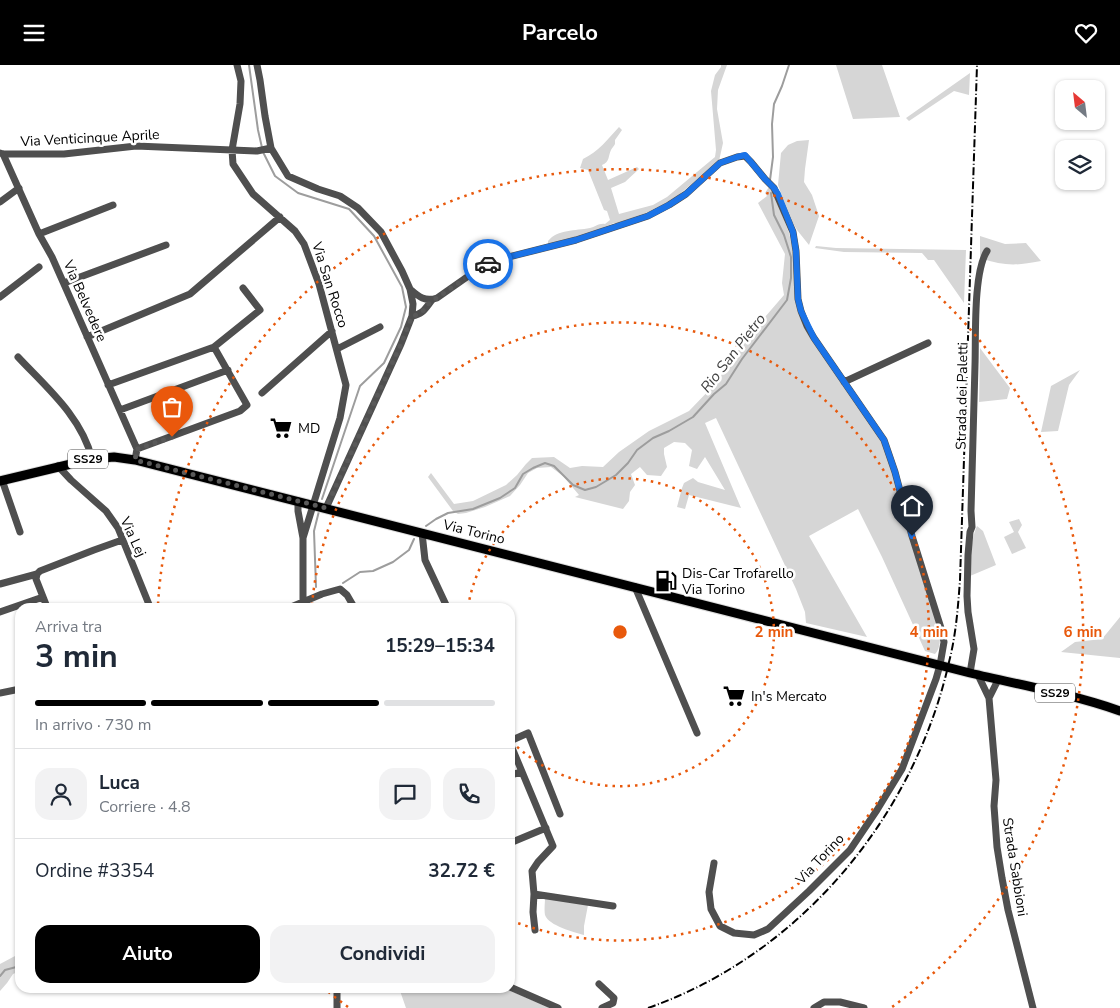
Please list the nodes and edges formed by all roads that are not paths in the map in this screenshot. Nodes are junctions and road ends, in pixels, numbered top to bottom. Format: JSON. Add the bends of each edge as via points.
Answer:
{"nodes":[{"id":1,"x":237,"y":65,"type":"edge"},
{"id":2,"x":257,"y":65,"type":"edge"},
{"id":3,"x":269,"y":149,"type":"junction"},
{"id":4,"x":232,"y":150,"type":"junction"},
{"id":5,"x":2,"y":154,"type":"edge"},
{"id":6,"x":19,"y":188,"type":"junction"},
{"id":7,"x":0,"y":202,"type":"edge"},
{"id":8,"x":113,"y":205,"type":"dead end"},
{"id":9,"x":280,"y":217,"type":"junction"},
{"id":10,"x":39,"y":234,"type":"junction"},
{"id":11,"x":166,"y":245,"type":"dead end"},
{"id":12,"x":987,"y":251,"type":"dead end"},
{"id":13,"x":39,"y":267,"type":"dead end"},
{"id":14,"x":64,"y":283,"type":"junction"},
{"id":15,"x":243,"y":288,"type":"dead end"},
{"id":16,"x":410,"y":289,"type":"junction"},
{"id":17,"x":0,"y":297,"type":"edge"},
{"id":18,"x":432,"y":300,"type":"junction"},
{"id":19,"x":412,"y":316,"type":"junction"},
{"id":20,"x":380,"y":327,"type":"dead end"},
{"id":21,"x":332,"y":331,"type":"junction"},
{"id":22,"x":87,"y":337,"type":"junction"},
{"id":23,"x":928,"y":343,"type":"dead end"},
{"id":24,"x":214,"y":347,"type":"junction"},
{"id":25,"x":337,"y":349,"type":"junction"},
{"id":26,"x":18,"y":357,"type":"dead end"},
{"id":27,"x":228,"y":371,"type":"junction"},
{"id":28,"x":844,"y":382,"type":"junction"},
{"id":29,"x":108,"y":385,"type":"junction"},
{"id":30,"x":262,"y":393,"type":"dead end"},
{"id":31,"x":120,"y":410,"type":"junction"},
{"id":32,"x":137,"y":449,"type":"junction"},
{"id":33,"x":92,"y":459,"type":"junction"},
{"id":34,"x":135,"y":460,"type":"junction"},
{"id":35,"x":58,"y":466,"type":"junction"},
{"id":36,"x":1,"y":481,"type":"edge"},
{"id":37,"x":298,"y":501,"type":"junction"},
{"id":38,"x":314,"y":505,"type":"junction"},
{"id":39,"x":326,"y":508,"type":"junction"},
{"id":40,"x":20,"y":531,"type":"dead end"},
{"id":41,"x":422,"y":533,"type":"junction"},
{"id":42,"x":303,"y":538,"type":"junction"},
{"id":43,"x":122,"y":540,"type":"junction"},
{"id":44,"x":37,"y":574,"type":"junction"},
{"id":45,"x":0,"y":585,"type":"edge"},
{"id":46,"x":635,"y":587,"type":"junction"},
{"id":47,"x":43,"y":597,"type":"junction"},
{"id":48,"x":303,"y":602,"type":"joint"},
{"id":49,"x":26,"y":603,"type":"edge"},
{"id":50,"x":45,"y":603,"type":"edge"},
{"id":51,"x":148,"y":603,"type":"edge"},
{"id":52,"x":352,"y":603,"type":"edge"},
{"id":53,"x":445,"y":603,"type":"edge"},
{"id":54,"x":15,"y":607,"type":"edge"},
{"id":55,"x":0,"y":612,"type":"edge"},
{"id":56,"x":940,"y":665,"type":"junction"},
{"id":57,"x":974,"y":674,"type":"junction"},
{"id":58,"x":998,"y":679,"type":"junction"},
{"id":59,"x":15,"y":690,"type":"edge"},
{"id":60,"x":0,"y":693,"type":"edge"},
{"id":61,"x":988,"y":699,"type":"junction"},
{"id":62,"x":1115,"y":707,"type":"edge"},
{"id":63,"x":1120,"y":711,"type":"edge"},
{"id":64,"x":697,"y":733,"type":"dead end"},
{"id":65,"x":515,"y":740,"type":"edge"},
{"id":66,"x":515,"y":754,"type":"edge"},
{"id":67,"x":522,"y":772,"type":"junction"},
{"id":68,"x":515,"y":774,"type":"edge"},
{"id":69,"x":560,"y":814,"type":"dead end"},
{"id":70,"x":546,"y":828,"type":"junction"},
{"id":71,"x":515,"y":841,"type":"edge"},
{"id":72,"x":714,"y":863,"type":"dead end"},
{"id":73,"x":534,"y":894,"type":"junction"},
{"id":74,"x":613,"y":906,"type":"dead end"},
{"id":75,"x":535,"y":930,"type":"dead end"},
{"id":76,"x":599,"y":984,"type":"dead end"},
{"id":77,"x":515,"y":989,"type":"edge"},
{"id":78,"x":337,"y":993,"type":"edge"},
{"id":79,"x":337,"y":1008,"type":"edge"},
{"id":80,"x":558,"y":1008,"type":"edge"},
{"id":81,"x":602,"y":1008,"type":"edge"},
{"id":82,"x":814,"y":1008,"type":"edge"},
{"id":83,"x":864,"y":1008,"type":"edge"},
{"id":84,"x":1033,"y":1008,"type":"edge"}],
"edges":[{"from":1,"to":4,"type":"street","name":"Via San Rocco","via":[[241,81],[240,103]]},
{"from":2,"to":3,"type":"street"},
{"from":3,"to":4,"type":"street","name":"Via Venticinque Aprile"},
{"from":3,"to":16,"type":"street","via":[[288,176],[340,196],[358,208],[381,232]]},
{"from":4,"to":5,"type":"street","name":"Via Venticinque Aprile","via":[[136,146],[64,154]]},
{"from":4,"to":9,"type":"street","name":"Via San Rocco","via":[[233,164],[253,194]]},
{"from":5,"to":6,"type":"street","name":"Via Belvedere"},
{"from":6,"to":7,"type":"street"},
{"from":6,"to":10,"type":"street","name":"Via Belvedere"},
{"from":8,"to":10,"type":"street"},
{"from":9,"to":21,"type":"street","name":"Via San Rocco","via":[[304,244]]},
{"from":9,"to":22,"type":"street","via":[[190,294]]},
{"from":10,"to":14,"type":"street","name":"Via Belvedere"},
{"from":11,"to":14,"type":"street"},
{"from":12,"to":57,"type":"street","name":"Strada dei Paletti","via":[[980,266],[976,312],[972,527],[968,555],[968,612]]},
{"from":13,"to":17,"type":"street"},
{"from":14,"to":22,"type":"street","name":"Via Belvedere"},
{"from":15,"to":24,"type":"street","via":[[260,310]]},
{"from":16,"to":18,"type":"street","via":[[419,297]]},
{"from":16,"to":19,"type":"street"},
{"from":18,"to":19,"type":"street","via":[[426,309]]},
{"from":18,"to":28,"type":"street","via":[[497,260],[576,240],[648,216],[686,194],[720,163],[745,155],[778,194],[793,232],[801,311],[814,338]]},
{"from":19,"to":39,"type":"street"},
{"from":20,"to":25,"type":"street"},
{"from":21,"to":25,"type":"street","name":"Via San Rocco"},
{"from":21,"to":30,"type":"street"},
{"from":22,"to":29,"type":"street","name":"Via Belvedere"},
{"from":23,"to":28,"type":"street"},
{"from":24,"to":27,"type":"street"},
{"from":24,"to":29,"type":"street"},
{"from":25,"to":38,"type":"street","name":"Via San Rocco","via":[[346,385],[340,418]]},
{"from":26,"to":33,"type":"street","via":[[76,421]]},
{"from":27,"to":31,"type":"street"},
{"from":27,"to":32,"type":"street","via":[[247,405],[244,408]]},
{"from":28,"to":56,"type":"street","via":[[889,452],[941,628],[944,642]]},
{"from":29,"to":31,"type":"street","name":"Via Belvedere"},
{"from":31,"to":32,"type":"street","name":"Via Belvedere"},
{"from":32,"to":34,"type":"street"},
{"from":33,"to":34,"type":"main road","name":"Via Torino","number":"SS29","via":[[114,457]]},
{"from":33,"to":35,"type":"main road","name":"Via Torino","number":"SS29"},
{"from":34,"to":37,"type":"main road","name":"Via Torino","number":"SS29"},
{"from":35,"to":36,"type":"main road","name":"Via Torino","number":"SS29"},
{"from":35,"to":43,"type":"street","name":"Via Lej","via":[[106,511]]},
{"from":36,"to":40,"type":"street"},
{"from":37,"to":38,"type":"main road","name":"Via Torino","number":"SS29"},
{"from":37,"to":42,"type":"street"},
{"from":38,"to":39,"type":"main road","name":"Via Torino","number":"SS29"},
{"from":38,"to":42,"type":"street","name":"Via San Rocco"},
{"from":39,"to":41,"type":"main road","name":"Via Torino","number":"SS29"},
{"from":41,"to":46,"type":"main road","name":"Via Torino","number":"SS29"},
{"from":41,"to":53,"type":"street","via":[[425,560]]},
{"from":42,"to":48,"type":"street"},
{"from":43,"to":44,"type":"street"},
{"from":43,"to":51,"type":"street","name":"Via Lej"},
{"from":44,"to":45,"type":"street"},
{"from":44,"to":47,"type":"street"},
{"from":46,"to":56,"type":"main road","name":"Via Torino","number":"SS29"},
{"from":46,"to":64,"type":"street"},
{"from":47,"to":49,"type":"street"},
{"from":47,"to":50,"type":"street"},
{"from":48,"to":52,"type":"street","via":[[340,589]]},
{"from":54,"to":55,"type":"street"},
{"from":56,"to":57,"type":"main road","name":"Via Torino","number":"SS29"},
{"from":56,"to":72,"type":"street","name":"Via Torino","via":[[902,769],[877,811],[850,850],[768,929],[754,935],[734,933],[720,926],[711,909],[709,892]]},
{"from":57,"to":58,"type":"main road","name":"Via Torino","number":"SS29"},
{"from":57,"to":61,"type":"street","name":"Strada Sabbioni"},
{"from":58,"to":61,"type":"street"},
{"from":58,"to":62,"type":"main road","name":"Via Torino","number":"SS29"},
{"from":59,"to":60,"type":"street"},
{"from":61,"to":84,"type":"street","name":"Strada Sabbioni","via":[[996,780],[997,847],[1008,910]]},
{"from":62,"to":63,"type":"main road","name":"Via Torino","number":"SS29"},
{"from":65,"to":69,"type":"street","via":[[528,733]]},
{"from":66,"to":67,"type":"street"},
{"from":67,"to":68,"type":"street"},
{"from":67,"to":70,"type":"street"},
{"from":70,"to":71,"type":"street"},
{"from":70,"to":73,"type":"street","via":[[553,846],[532,871]]},
{"from":73,"to":74,"type":"street"},
{"from":73,"to":75,"type":"street"},
{"from":76,"to":81,"type":"street","via":[[614,998],[613,1003]]},
{"from":77,"to":80,"type":"street"},
{"from":78,"to":79,"type":"street"},
{"from":82,"to":83,"type":"street","via":[[824,1001]]}]}
